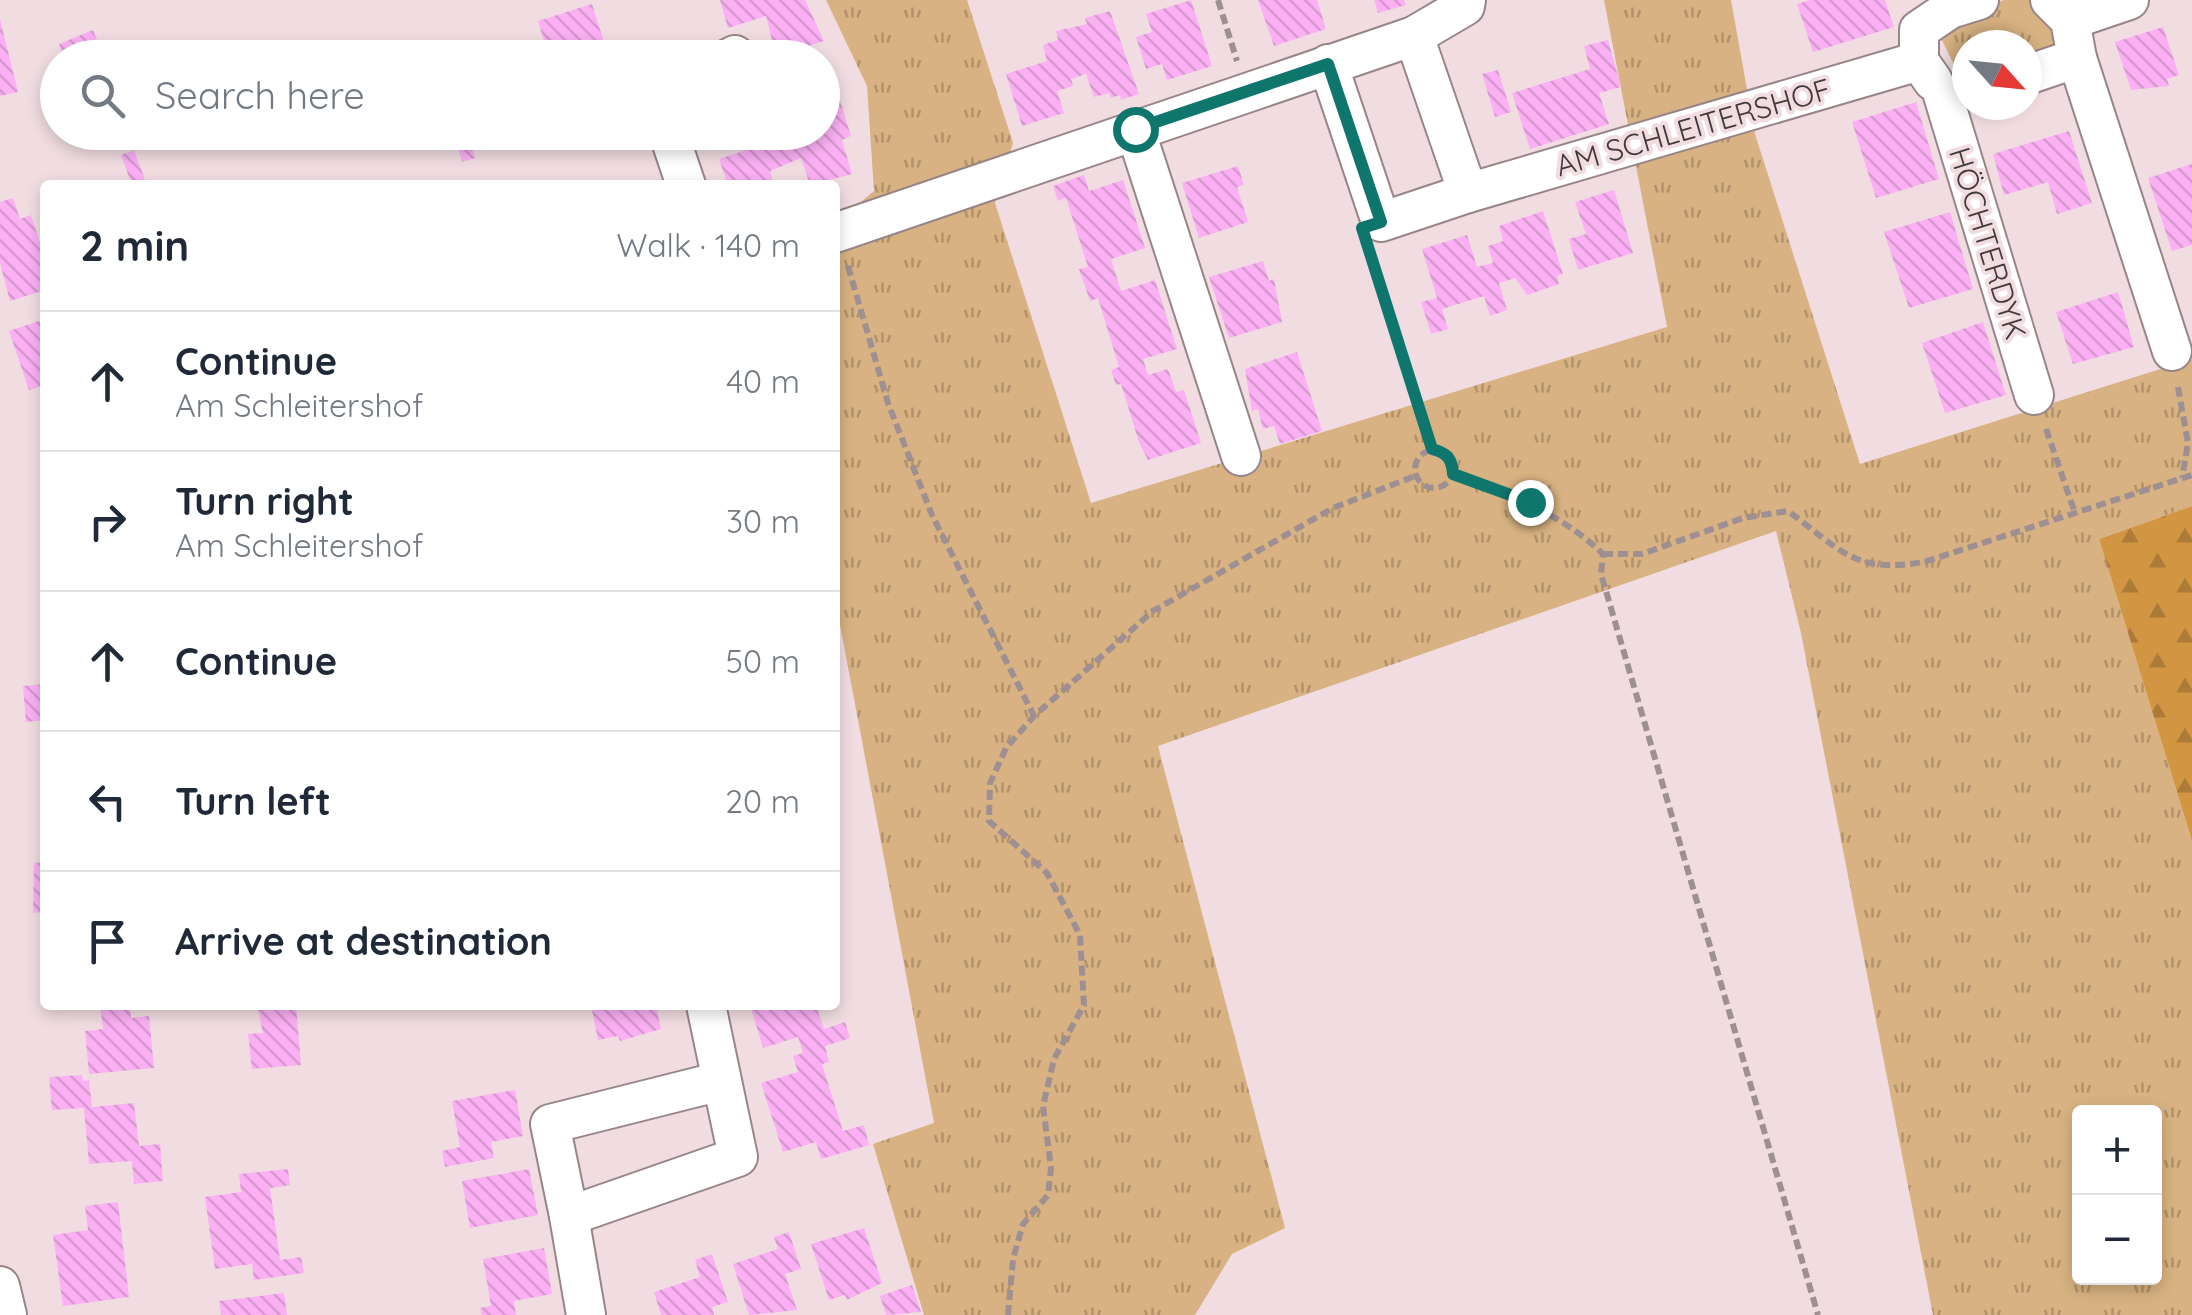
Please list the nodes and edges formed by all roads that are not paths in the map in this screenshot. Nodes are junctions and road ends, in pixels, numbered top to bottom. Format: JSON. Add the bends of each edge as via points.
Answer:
{"nodes":[{"id":1,"x":1466,"y":0,"type":"edge"},
{"id":2,"x":1978,"y":0,"type":"edge"},
{"id":3,"x":2129,"y":0,"type":"edge"},
{"id":4,"x":2060,"y":10,"type":"edge"},
{"id":5,"x":1916,"y":30,"type":"edge"},
{"id":6,"x":1414,"y":36,"type":"junction"},
{"id":7,"x":2077,"y":58,"type":"junction"},
{"id":8,"x":1328,"y":64,"type":"junction"},
{"id":9,"x":2042,"y":70,"type":"edge"},
{"id":10,"x":1952,"y":90,"type":"edge"},
{"id":11,"x":1961,"y":120,"type":"edge"},
{"id":12,"x":1135,"y":129,"type":"junction"},
{"id":13,"x":674,"y":150,"type":"edge"},
{"id":14,"x":684,"y":180,"type":"edge"},
{"id":15,"x":1468,"y":193,"type":"junction"},
{"id":16,"x":840,"y":232,"type":"edge"},
{"id":17,"x":2172,"y":350,"type":"road end"},
{"id":18,"x":2034,"y":394,"type":"road end"},
{"id":19,"x":1241,"y":456,"type":"dead end"},
{"id":20,"x":707,"y":1010,"type":"edge"},
{"id":21,"x":720,"y":1081,"type":"junction"},
{"id":22,"x":569,"y":1216,"type":"junction"},
{"id":23,"x":0,"y":1286,"type":"edge"},
{"id":24,"x":6,"y":1315,"type":"edge"},
{"id":25,"x":586,"y":1315,"type":"edge"}],
"edges":[{"from":1,"to":6,"type":"street"},
{"from":2,"to":5,"type":"street"},
{"from":3,"to":4,"type":"street"},
{"from":4,"to":7,"type":"street"},
{"from":5,"to":10,"type":"street","name":"HÖCHTERDYK"},
{"from":5,"to":15,"type":"street","name":"AM SCHLEITERSHOF"},
{"from":6,"to":8,"type":"street"},
{"from":6,"to":15,"type":"street"},
{"from":7,"to":9,"type":"street"},
{"from":7,"to":17,"type":"street"},
{"from":8,"to":12,"type":"street"},
{"from":8,"to":15,"type":"street","name":"AM SCHLEITERSHOF","via":[[1381,222]]},
{"from":11,"to":18,"type":"street","name":"HÖCHTERDYK"},
{"from":12,"to":16,"type":"street"},
{"from":12,"to":19,"type":"street"},
{"from":13,"to":14,"type":"street"},
{"from":20,"to":21,"type":"street"},
{"from":21,"to":22,"type":"street","via":[[738,1157]]},
{"from":21,"to":22,"type":"street","via":[[550,1124]]},
{"from":22,"to":25,"type":"street"},
{"from":23,"to":24,"type":"street"}]}
